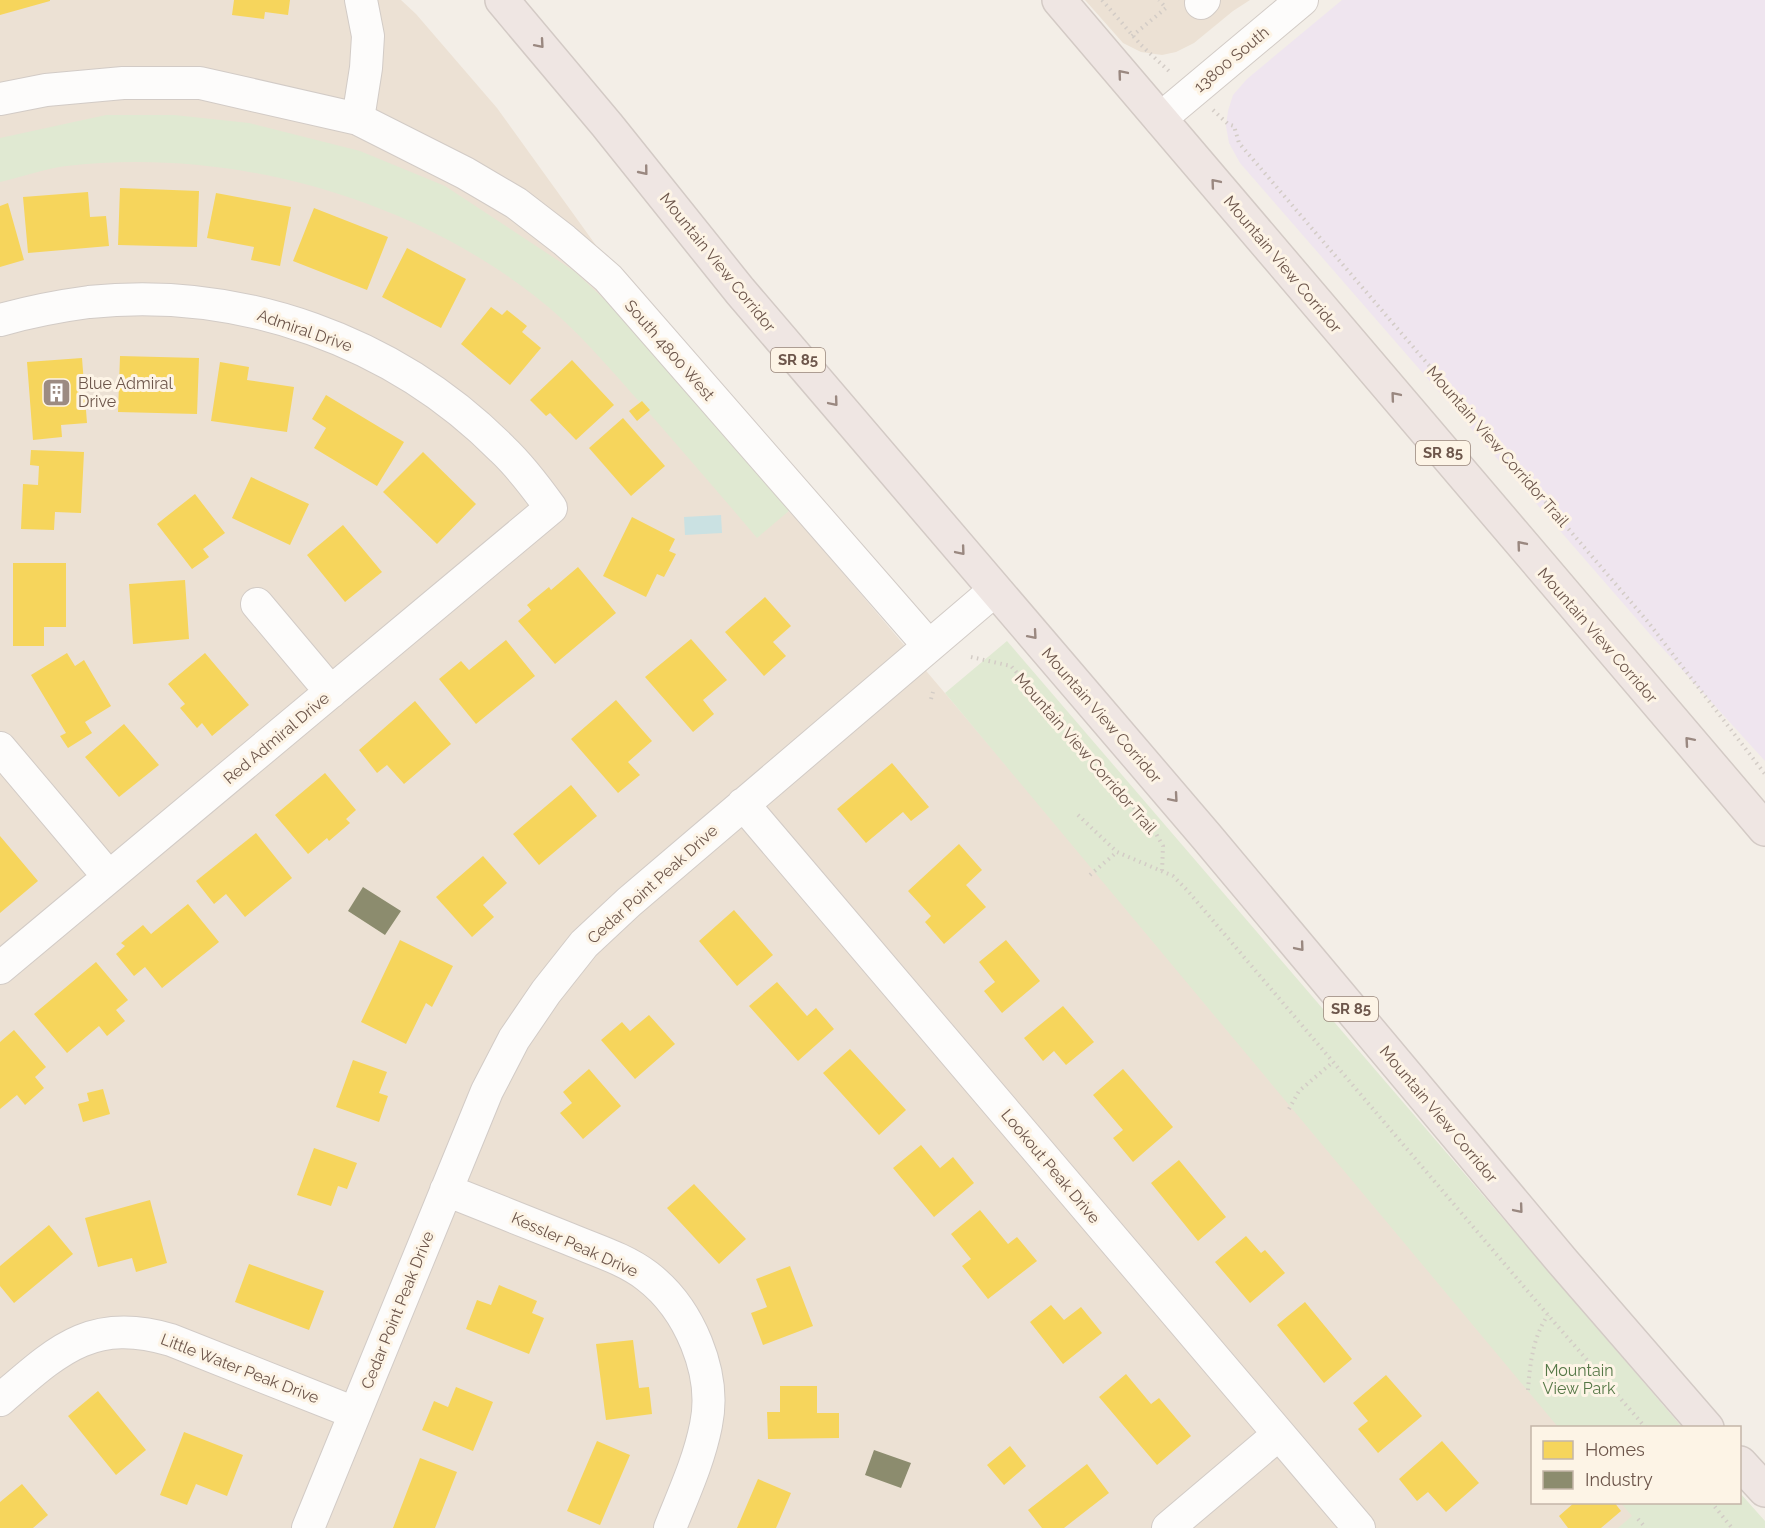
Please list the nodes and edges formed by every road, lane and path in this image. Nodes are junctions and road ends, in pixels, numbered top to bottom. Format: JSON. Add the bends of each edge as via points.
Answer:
{"nodes":[{"id":1,"x":361,"y":0,"type":"edge"},
{"id":2,"x":502,"y":0,"type":"edge"},
{"id":3,"x":1059,"y":0,"type":"edge"},
{"id":4,"x":1102,"y":0,"type":"edge"},
{"id":5,"x":1159,"y":0,"type":"edge"},
{"id":6,"x":1302,"y":0,"type":"edge"},
{"id":7,"x":1132,"y":36,"type":"junction"},
{"id":8,"x":1147,"y":51,"type":"dead end"},
{"id":9,"x":0,"y":99,"type":"edge"},
{"id":10,"x":358,"y":119,"type":"junction"},
{"id":11,"x":1160,"y":119,"type":"junction"},
{"id":12,"x":1228,"y":124,"type":"dead end"},
{"id":13,"x":0,"y":320,"type":"edge"},
{"id":14,"x":551,"y":508,"type":"joint"},
{"id":15,"x":995,"y":590,"type":"junction"},
{"id":16,"x":257,"y":604,"type":"dead end"},
{"id":17,"x":929,"y":646,"type":"junction"},
{"id":18,"x":971,"y":657,"type":"dead end"},
{"id":19,"x":331,"y":692,"type":"junction"},
{"id":20,"x":933,"y":692,"type":"dead end"},
{"id":21,"x":931,"y":699,"type":"dead end"},
{"id":22,"x":0,"y":748,"type":"edge"},
{"id":23,"x":1765,"y":774,"type":"edge"},
{"id":24,"x":743,"y":804,"type":"junction"},
{"id":25,"x":1078,"y":815,"type":"dead end"},
{"id":26,"x":1765,"y":829,"type":"edge"},
{"id":27,"x":1117,"y":852,"type":"junction"},
{"id":28,"x":1162,"y":872,"type":"junction"},
{"id":29,"x":1089,"y":876,"type":"dead end"},
{"id":30,"x":109,"y":877,"type":"junction"},
{"id":31,"x":0,"y":968,"type":"edge"},
{"id":32,"x":1333,"y":1062,"type":"junction"},
{"id":33,"x":1289,"y":1109,"type":"dead end"},
{"id":34,"x":446,"y":1190,"type":"junction"},
{"id":35,"x":1548,"y":1315,"type":"junction"},
{"id":36,"x":1528,"y":1390,"type":"dead end"},
{"id":37,"x":0,"y":1400,"type":"edge"},
{"id":38,"x":355,"y":1413,"type":"junction"},
{"id":39,"x":1644,"y":1426,"type":"edge"},
{"id":40,"x":1705,"y":1426,"type":"edge"},
{"id":41,"x":1279,"y":1434,"type":"junction"},
{"id":42,"x":1741,"y":1464,"type":"edge"},
{"id":43,"x":1765,"y":1490,"type":"edge"},
{"id":44,"x":1712,"y":1504,"type":"edge"},
{"id":45,"x":1638,"y":1519,"type":"dead end"},
{"id":46,"x":308,"y":1528,"type":"edge"},
{"id":47,"x":670,"y":1528,"type":"edge"},
{"id":48,"x":1168,"y":1528,"type":"edge"},
{"id":49,"x":1359,"y":1528,"type":"edge"},
{"id":50,"x":1646,"y":1528,"type":"edge"},
{"id":51,"x":1732,"y":1528,"type":"edge"}],
"edges":[{"from":1,"to":10,"type":"street","via":[[368,36]]},
{"from":2,"to":15,"type":"highway","name":"Mountain View Corridor","number":"SR 85","one_way":true,"via":[[740,291]]},
{"from":11,"to":3,"type":"highway","name":"Mountain View Corridor","number":"SR 85","one_way":true},
{"from":4,"to":7,"type":"path"},
{"from":5,"to":7,"type":"path","via":[[1166,8]]},
{"from":6,"to":11,"type":"street","name":"13800 South"},
{"from":7,"to":8,"type":"path"},
{"from":9,"to":10,"type":"street","name":"South 4800 West","via":[[123,83],[200,83]]},
{"from":10,"to":17,"type":"street","name":"South 4800 West","via":[[516,203],[608,278]]},
{"from":26,"to":11,"type":"highway","name":"Mountain View Corridor","number":"SR 85","one_way":true},
{"from":12,"to":23,"type":"path","name":"Mountain View Corridor Trail","via":[[1233,126],[1239,143],[1648,622]]},
{"from":13,"to":14,"type":"street","name":"Admiral Drive","via":[[90,302],[143,300],[195,302],[290,321],[377,357],[447,400],[502,448]]},
{"from":14,"to":19,"type":"street","name":"Red Admiral Drive"},
{"from":15,"to":17,"type":"street","name":"Cedar Point Peak Drive"},
{"from":15,"to":40,"type":"highway","name":"Mountain View Corridor","number":"SR 85","one_way":true},
{"from":16,"to":19,"type":"street"},
{"from":17,"to":24,"type":"street","name":"Cedar Point Peak Drive"},
{"from":18,"to":28,"type":"path","name":"Mountain View Corridor Trail","via":[[1011,666],[1155,832],[1163,846]]},
{"from":19,"to":30,"type":"street","name":"Red Admiral Drive"},
{"from":20,"to":21,"type":"path"},
{"from":22,"to":30,"type":"street"},
{"from":24,"to":34,"type":"street","name":"Cedar Point Peak Drive","via":[[584,944],[546,992],[513,1039]]},
{"from":24,"to":41,"type":"street","name":"Lookout Peak Drive"},
{"from":25,"to":27,"type":"path"},
{"from":27,"to":28,"type":"path"},
{"from":27,"to":29,"type":"path"},
{"from":28,"to":32,"type":"path","via":[[1173,876],[1187,890]]},
{"from":30,"to":31,"type":"street","name":"Red Admiral Drive"},
{"from":32,"to":33,"type":"path","via":[[1299,1091]]},
{"from":32,"to":35,"type":"path"},
{"from":34,"to":38,"type":"street","name":"Cedar Point Peak Drive"},
{"from":34,"to":47,"type":"street","name":"Kessler Peak Drive","via":[[610,1256],[647,1276],[675,1304],[696,1340],[707,1380],[707,1424]]},
{"from":35,"to":36,"type":"path","via":[[1538,1329]]},
{"from":35,"to":39,"type":"path"},
{"from":37,"to":38,"type":"street","name":"Little Water Peak Drive","via":[[66,1347],[110,1332],[132,1332],[171,1340]]},
{"from":38,"to":46,"type":"street","name":"Cedar Point Peak Drive"},
{"from":41,"to":48,"type":"street"},
{"from":41,"to":49,"type":"street","name":"Lookout Peak Drive"},
{"from":42,"to":43,"type":"highway"},
{"from":44,"to":51,"type":"path"},
{"from":45,"to":50,"type":"path"}]}
